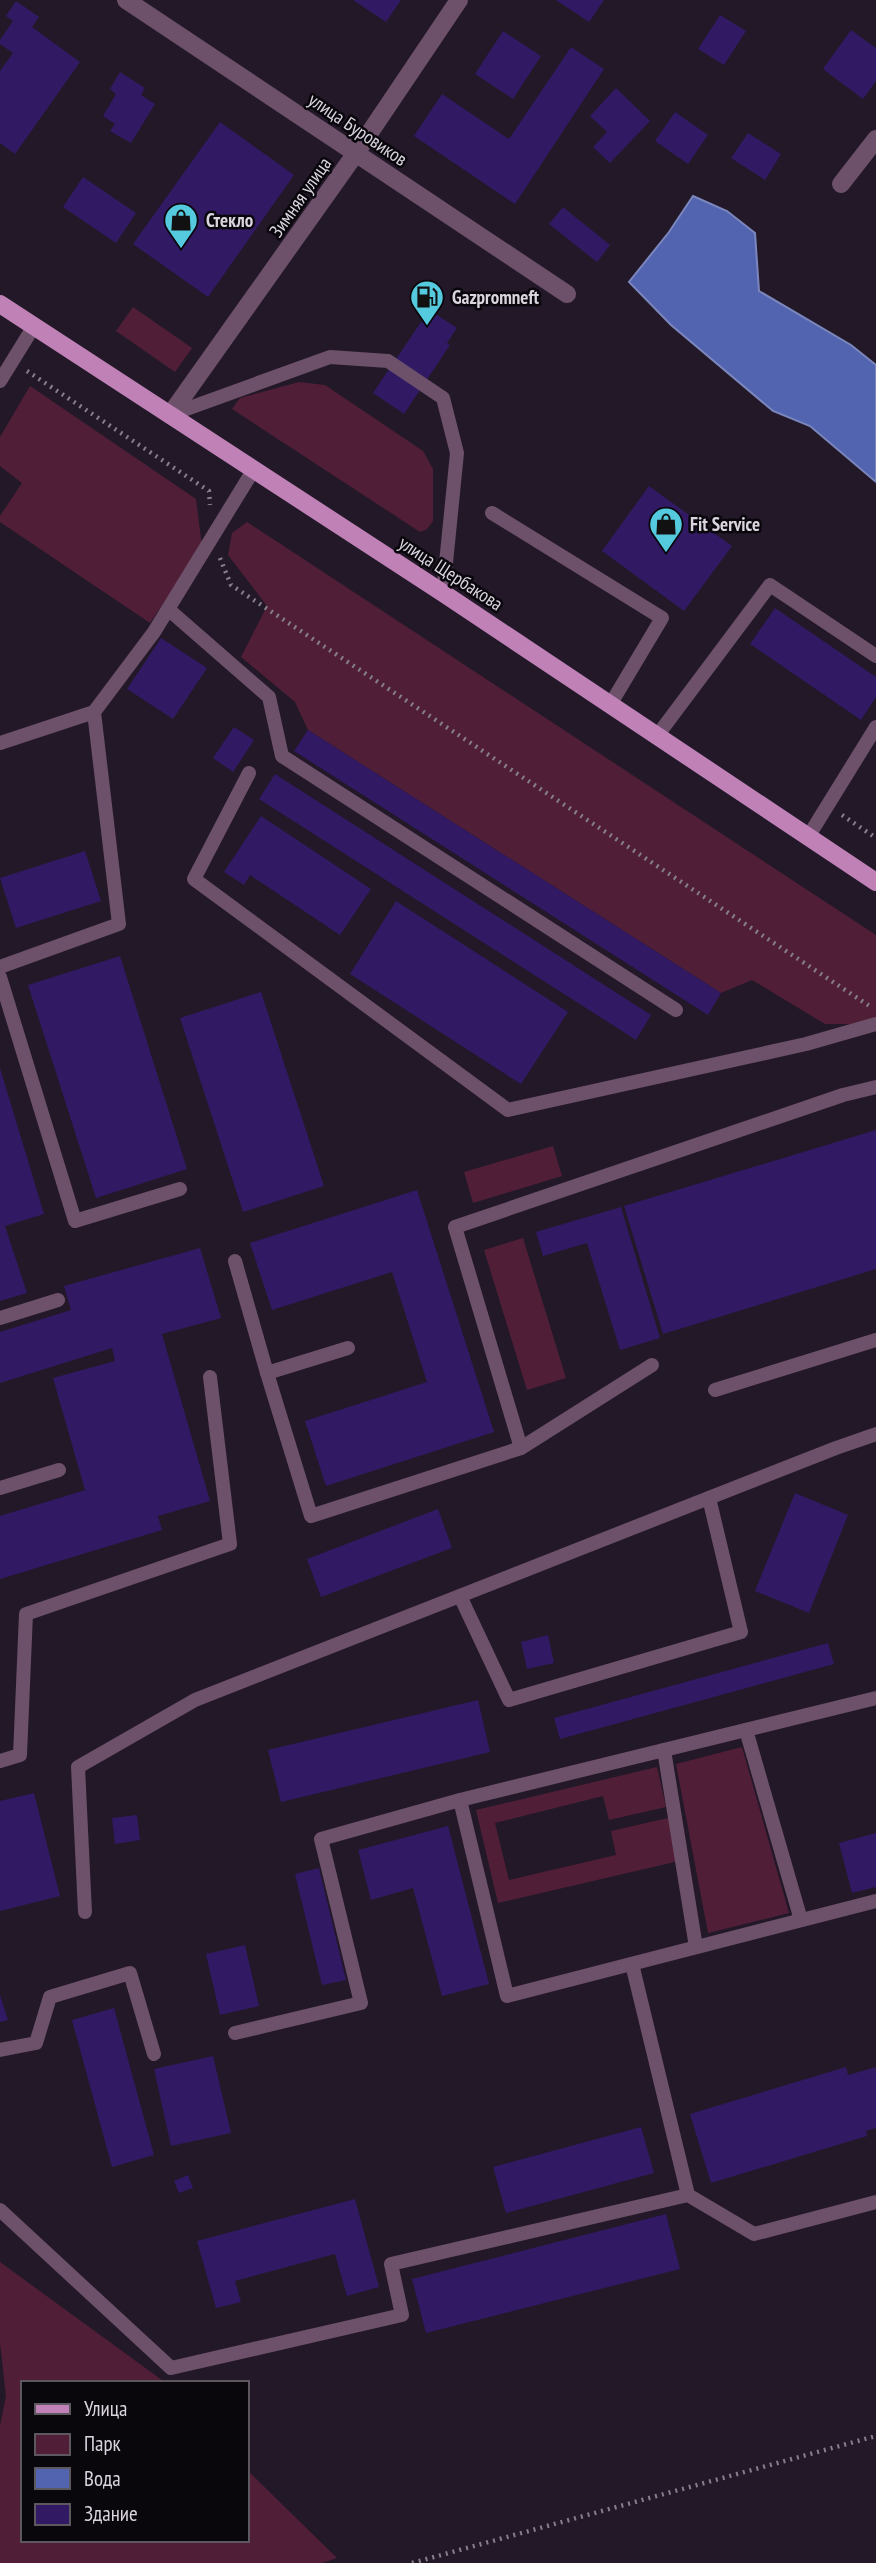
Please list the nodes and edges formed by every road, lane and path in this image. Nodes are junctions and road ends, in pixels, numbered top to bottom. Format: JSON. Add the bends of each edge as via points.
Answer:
{"nodes":[{"id":1,"x":125,"y":0,"type":"edge"},
{"id":2,"x":459,"y":0,"type":"edge"},
{"id":3,"x":876,"y":139,"type":"edge"},
{"id":4,"x":356,"y":153,"type":"junction"},
{"id":5,"x":841,"y":184,"type":"dead end"},
{"id":6,"x":567,"y":294,"type":"dead end"},
{"id":7,"x":0,"y":303,"type":"edge"},
{"id":8,"x":34,"y":326,"type":"junction"},
{"id":9,"x":11,"y":360,"type":"junction"},
{"id":10,"x":0,"y":381,"type":"edge"},
{"id":11,"x":170,"y":415,"type":"junction"},
{"id":12,"x":254,"y":469,"type":"junction"},
{"id":13,"x":492,"y":513,"type":"dead end"},
{"id":14,"x":212,"y":536,"type":"junction"},
{"id":15,"x":443,"y":593,"type":"junction"},
{"id":16,"x":168,"y":609,"type":"junction"},
{"id":17,"x":876,"y":656,"type":"edge"},
{"id":18,"x":610,"y":705,"type":"junction"},
{"id":19,"x":94,"y":712,"type":"junction"},
{"id":20,"x":876,"y":727,"type":"edge"},
{"id":21,"x":657,"y":736,"type":"junction"},
{"id":22,"x":0,"y":743,"type":"edge"},
{"id":23,"x":249,"y":773,"type":"dead end"},
{"id":24,"x":828,"y":806,"type":"junction"},
{"id":25,"x":808,"y":837,"type":"junction"},
{"id":26,"x":876,"y":838,"type":"edge"},
{"id":27,"x":876,"y":882,"type":"edge"},
{"id":28,"x":0,"y":967,"type":"edge"},
{"id":29,"x":0,"y":977,"type":"edge"},
{"id":30,"x":676,"y":1010,"type":"dead end"},
{"id":31,"x":876,"y":1010,"type":"edge"},
{"id":32,"x":876,"y":1024,"type":"edge"},
{"id":33,"x":876,"y":1087,"type":"edge"},
{"id":34,"x":180,"y":1189,"type":"dead end"},
{"id":35,"x":235,"y":1261,"type":"dead end"},
{"id":36,"x":58,"y":1300,"type":"dead end"},
{"id":37,"x":0,"y":1318,"type":"edge"},
{"id":38,"x":876,"y":1340,"type":"edge"},
{"id":39,"x":348,"y":1348,"type":"dead end"},
{"id":40,"x":652,"y":1365,"type":"dead end"},
{"id":41,"x":267,"y":1373,"type":"junction"},
{"id":42,"x":210,"y":1377,"type":"dead end"},
{"id":43,"x":715,"y":1390,"type":"dead end"},
{"id":44,"x":876,"y":1434,"type":"edge"},
{"id":45,"x":522,"y":1448,"type":"junction"},
{"id":46,"x":59,"y":1470,"type":"dead end"},
{"id":47,"x":0,"y":1488,"type":"edge"},
{"id":48,"x":709,"y":1498,"type":"junction"},
{"id":49,"x":460,"y":1596,"type":"junction"},
{"id":50,"x":876,"y":1698,"type":"edge"},
{"id":51,"x":746,"y":1730,"type":"junction"},
{"id":52,"x":664,"y":1750,"type":"junction"},
{"id":53,"x":0,"y":1761,"type":"edge"},
{"id":54,"x":460,"y":1800,"type":"junction"},
{"id":55,"x":876,"y":1901,"type":"edge"},
{"id":56,"x":85,"y":1912,"type":"dead end"},
{"id":57,"x":801,"y":1920,"type":"junction"},
{"id":58,"x":696,"y":1947,"type":"junction"},
{"id":59,"x":632,"y":1964,"type":"junction"},
{"id":60,"x":235,"y":2033,"type":"dead end"},
{"id":61,"x":0,"y":2050,"type":"edge"},
{"id":62,"x":154,"y":2054,"type":"dead end"},
{"id":63,"x":688,"y":2195,"type":"junction"},
{"id":64,"x":876,"y":2202,"type":"edge"},
{"id":65,"x":0,"y":2210,"type":"edge"},
{"id":66,"x":876,"y":2436,"type":"edge"},
{"id":67,"x":412,"y":2563,"type":"edge"}],
"edges":[{"from":1,"to":4,"type":"street","name":"улица Буровиков"},
{"from":2,"to":4,"type":"street","name":"Зимняя улица"},
{"from":3,"to":5,"type":"street"},
{"from":4,"to":6,"type":"street","name":"улица Буровиков"},
{"from":4,"to":11,"type":"street","name":"Зимняя улица"},
{"from":7,"to":8,"type":"main road","name":"улица Щербакова"},
{"from":8,"to":9,"type":"lane"},
{"from":8,"to":11,"type":"main road","name":"улица Щербакова"},
{"from":9,"to":10,"type":"lane"},
{"from":9,"to":14,"type":"path","via":[[209,491]]},
{"from":11,"to":12,"type":"main road","name":"улица Щербакова"},
{"from":11,"to":15,"type":"lane","via":[[330,358],[388,361],[443,398],[457,453]]},
{"from":12,"to":14,"type":"lane"},
{"from":12,"to":15,"type":"main road","name":"улица Щербакова"},
{"from":13,"to":18,"type":"lane","via":[[662,618]]},
{"from":14,"to":16,"type":"lane"},
{"from":14,"to":31,"type":"path","via":[[230,585]]},
{"from":15,"to":18,"type":"main road","name":"улица Щербакова"},
{"from":16,"to":19,"type":"lane"},
{"from":16,"to":30,"type":"lane","via":[[269,697],[282,756]]},
{"from":17,"to":21,"type":"lane","via":[[770,585]]},
{"from":18,"to":21,"type":"main road","name":"улица Щербакова"},
{"from":19,"to":22,"type":"lane"},
{"from":19,"to":28,"type":"lane","via":[[118,924]]},
{"from":20,"to":24,"type":"lane"},
{"from":21,"to":25,"type":"main road","name":"улица Щербакова"},
{"from":23,"to":32,"type":"lane","via":[[194,879],[508,1110],[806,1044]]},
{"from":24,"to":25,"type":"lane"},
{"from":24,"to":26,"type":"path"},
{"from":25,"to":27,"type":"main road","name":"улица Щербакова"},
{"from":29,"to":34,"type":"lane","via":[[75,1221]]},
{"from":33,"to":45,"type":"lane","via":[[455,1227]]},
{"from":35,"to":41,"type":"lane"},
{"from":36,"to":37,"type":"lane"},
{"from":38,"to":43,"type":"lane"},
{"from":39,"to":41,"type":"lane"},
{"from":40,"to":45,"type":"lane"},
{"from":41,"to":45,"type":"lane","via":[[311,1517]]},
{"from":42,"to":53,"type":"lane","via":[[230,1544],[26,1614],[20,1755]]},
{"from":44,"to":48,"type":"lane"},
{"from":46,"to":47,"type":"lane"},
{"from":48,"to":49,"type":"lane"},
{"from":48,"to":49,"type":"lane","via":[[741,1632],[509,1700]]},
{"from":49,"to":56,"type":"lane","via":[[195,1700],[78,1767]]},
{"from":50,"to":51,"type":"lane"},
{"from":51,"to":52,"type":"lane"},
{"from":51,"to":57,"type":"lane"},
{"from":52,"to":54,"type":"lane"},
{"from":52,"to":58,"type":"lane"},
{"from":54,"to":59,"type":"lane","via":[[507,1996]]},
{"from":54,"to":60,"type":"lane","via":[[321,1839],[361,2003]]},
{"from":55,"to":57,"type":"lane"},
{"from":57,"to":58,"type":"lane"},
{"from":58,"to":59,"type":"lane"},
{"from":59,"to":63,"type":"lane"},
{"from":61,"to":62,"type":"lane","via":[[36,2043],[50,1997],[130,1973]]},
{"from":63,"to":64,"type":"lane","via":[[754,2234]]},
{"from":63,"to":65,"type":"lane","via":[[391,2264],[402,2315],[171,2368]]},
{"from":66,"to":67,"type":"path"}]}
